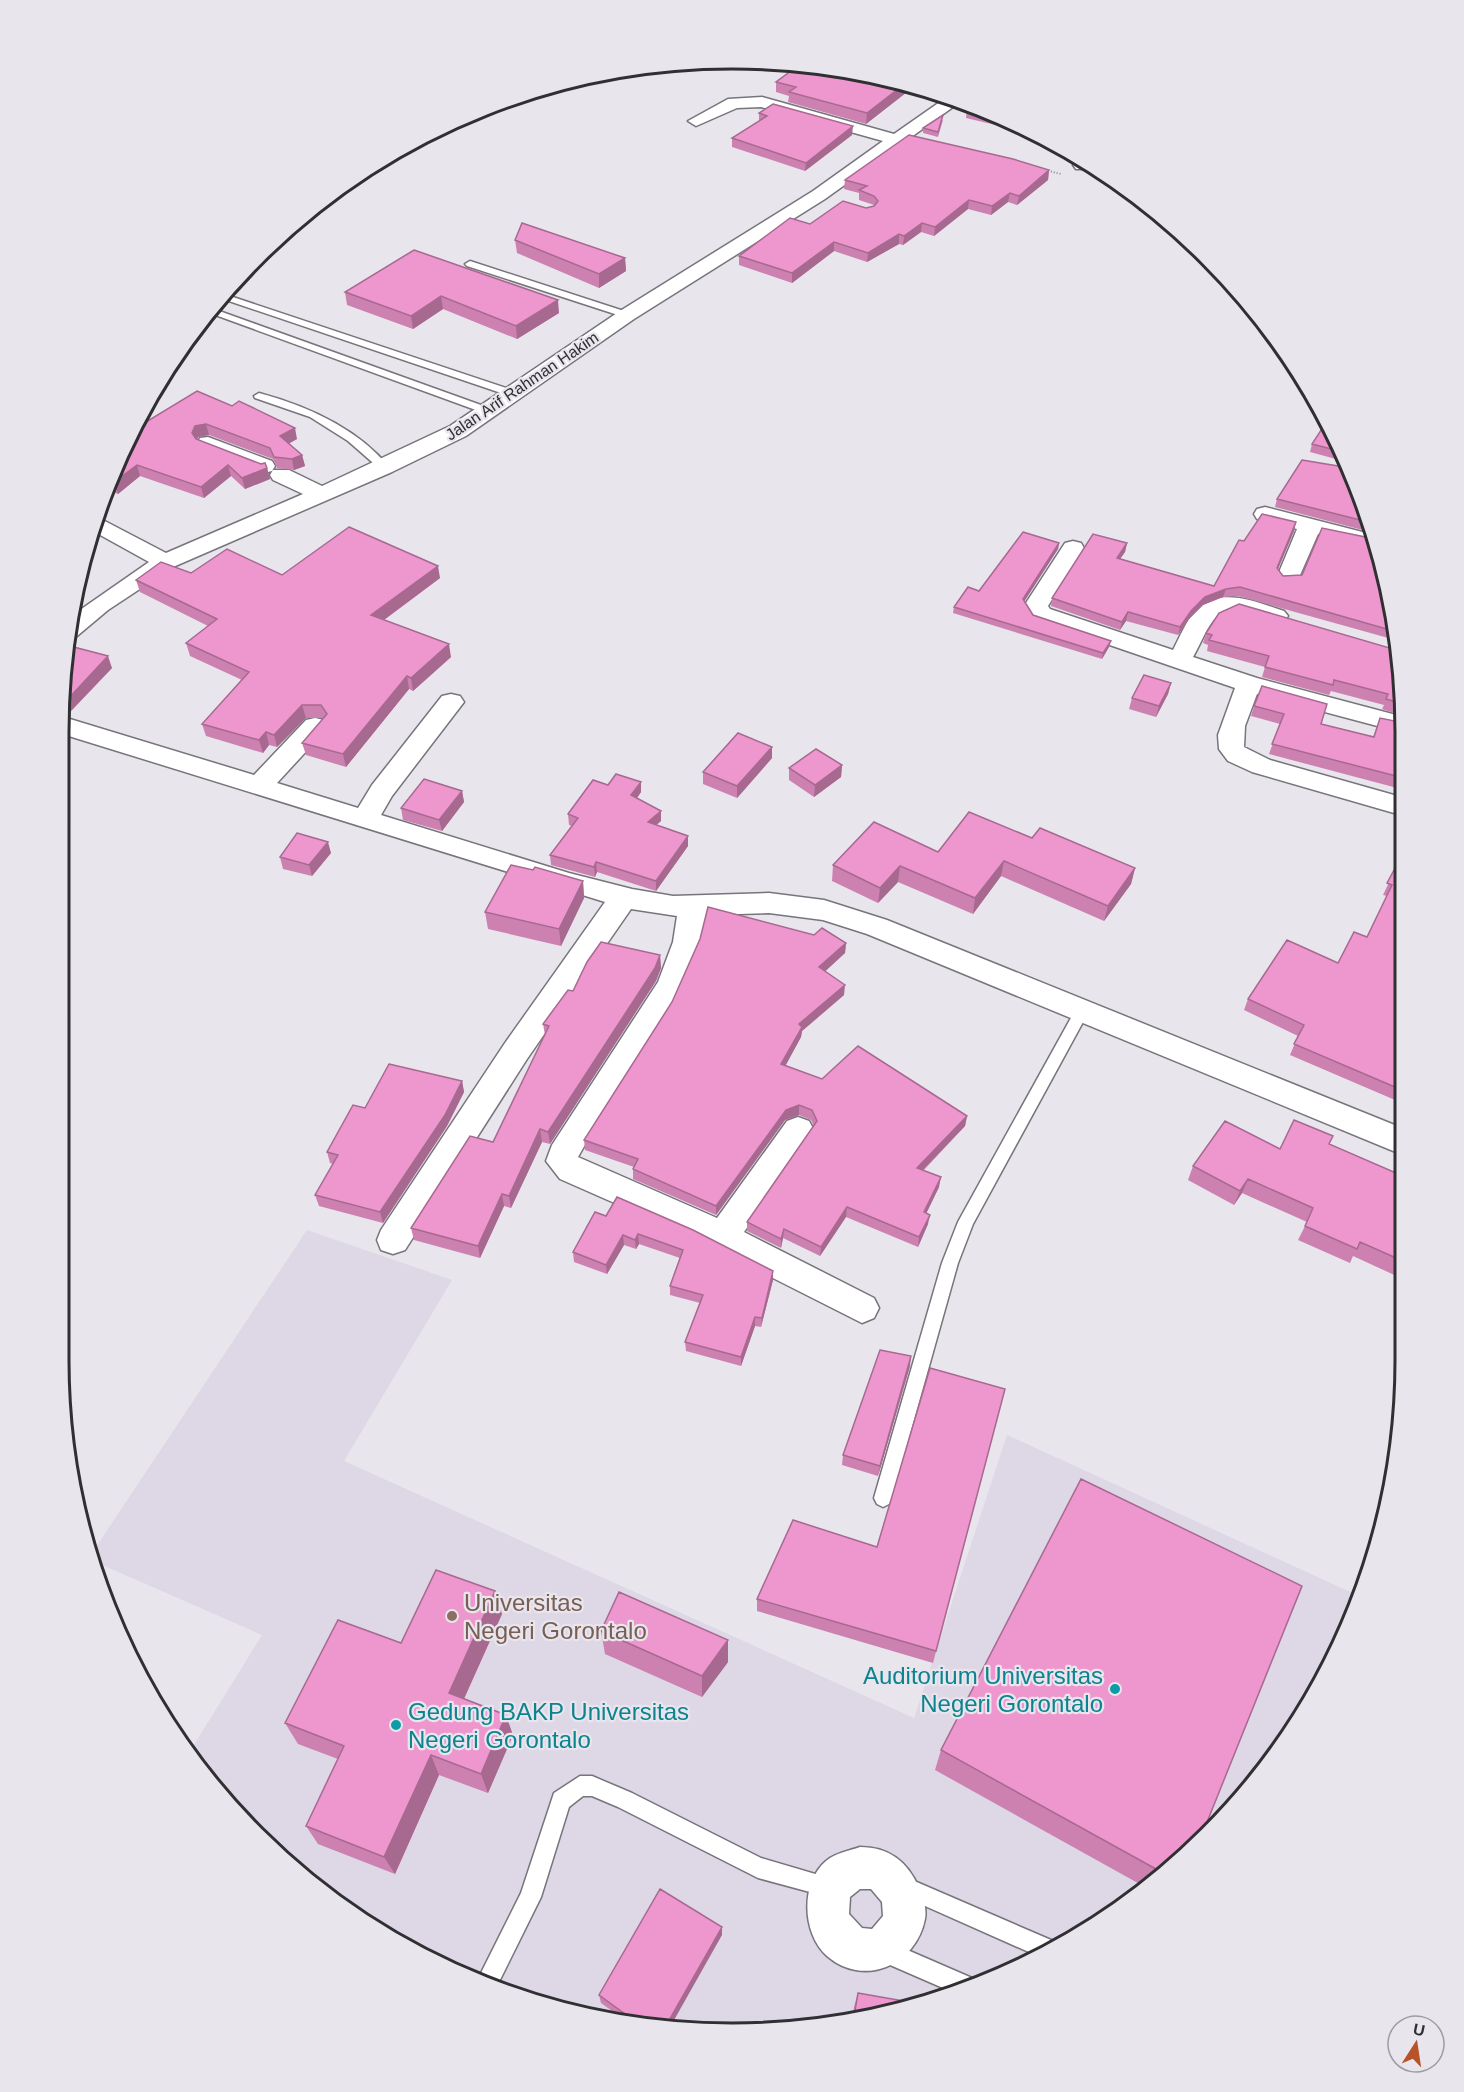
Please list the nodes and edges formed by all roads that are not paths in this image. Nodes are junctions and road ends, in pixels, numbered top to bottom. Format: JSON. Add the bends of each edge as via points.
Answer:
{"nodes":[{"id":1,"x":772,"y":85,"type":"dead end"},
{"id":2,"x":748,"y":100,"type":"junction"},
{"id":3,"x":947,"y":105,"type":"edge"},
{"id":4,"x":696,"y":121,"type":"dead end"},
{"id":5,"x":902,"y":138,"type":"junction"},
{"id":6,"x":928,"y":142,"type":"edge"},
{"id":7,"x":819,"y":195,"type":"junction"},
{"id":8,"x":840,"y":202,"type":"edge"},
{"id":9,"x":470,"y":264,"type":"dead end"},
{"id":10,"x":231,"y":299,"type":"edge"},
{"id":11,"x":218,"y":314,"type":"edge"},
{"id":12,"x":627,"y":315,"type":"junction"},
{"id":13,"x":514,"y":394,"type":"junction"},
{"id":14,"x":259,"y":396,"type":"dead end"},
{"id":15,"x":488,"y":411,"type":"junction"},
{"id":16,"x":208,"y":442,"type":"edge"},
{"id":17,"x":384,"y":467,"type":"junction"},
{"id":18,"x":319,"y":494,"type":"junction"},
{"id":19,"x":1265,"y":514,"type":"edge"},
{"id":20,"x":1310,"y":526,"type":"junction"},
{"id":21,"x":102,"y":527,"type":"edge"},
{"id":22,"x":1366,"y":540,"type":"edge"},
{"id":23,"x":1073,"y":548,"type":"dead end"},
{"id":24,"x":165,"y":562,"type":"junction"},
{"id":25,"x":1289,"y":577,"type":"edge"},
{"id":26,"x":79,"y":622,"type":"edge"},
{"id":27,"x":1301,"y":623,"type":"edge"},
{"id":28,"x":1179,"y":660,"type":"junction"},
{"id":29,"x":1249,"y":684,"type":"junction"},
{"id":30,"x":451,"y":702,"type":"dead end"},
{"id":31,"x":1395,"y":723,"type":"edge"},
{"id":32,"x":315,"y":726,"type":"edge"},
{"id":33,"x":69,"y":727,"type":"edge"},
{"id":34,"x":258,"y":787,"type":"junction"},
{"id":35,"x":1395,"y":804,"type":"edge"},
{"id":36,"x":365,"y":820,"type":"junction"},
{"id":37,"x":624,"y":897,"type":"junction"},
{"id":38,"x":693,"y":906,"type":"junction"},
{"id":39,"x":1082,"y":1011,"type":"junction"},
{"id":40,"x":798,"y":1130,"type":"dead end"},
{"id":41,"x":1395,"y":1139,"type":"edge"},
{"id":42,"x":722,"y":1237,"type":"junction"},
{"id":43,"x":393,"y":1240,"type":"dead end"},
{"id":44,"x":862,"y":1308,"type":"dead end"},
{"id":45,"x":883,"y":1498,"type":"dead end"},
{"id":46,"x":894,"y":1882,"type":"junction"},
{"id":47,"x":832,"y":1888,"type":"junction"},
{"id":48,"x":1040,"y":1947,"type":"edge"},
{"id":49,"x":881,"y":1950,"type":"junction"},
{"id":50,"x":490,"y":1977,"type":"edge"},
{"id":51,"x":958,"y":1983,"type":"edge"}],
"edges":[{"from":1,"to":2,"type":"street"},
{"from":2,"to":4,"type":"street","via":[[727,105]]},
{"from":2,"to":5,"type":"street"},
{"from":3,"to":5,"type":"street","name":"Jalan Arif Rahman Hakim"},
{"from":5,"to":6,"type":"street"},
{"from":5,"to":7,"type":"street","name":"Jalan Arif Rahman Hakim"},
{"from":7,"to":8,"type":"street"},
{"from":7,"to":12,"type":"street","name":"Jalan Arif Rahman Hakim"},
{"from":9,"to":12,"type":"lane"},
{"from":10,"to":13,"type":"lane"},
{"from":11,"to":15,"type":"lane"},
{"from":12,"to":13,"type":"street","name":"Jalan Arif Rahman Hakim"},
{"from":13,"to":15,"type":"street","name":"Jalan Arif Rahman Hakim"},
{"from":14,"to":17,"type":"lane","via":[[314,415],[352,439]]},
{"from":15,"to":17,"type":"street","name":"Jalan Arif Rahman Hakim","via":[[440,441]]},
{"from":16,"to":18,"type":"street"},
{"from":17,"to":18,"type":"street","name":"Jalan Arif Rahman Hakim"},
{"from":18,"to":24,"type":"street","name":"Jalan Arif Rahman Hakim"},
{"from":19,"to":20,"type":"street"},
{"from":20,"to":22,"type":"street"},
{"from":20,"to":25,"type":"street"},
{"from":21,"to":24,"type":"street"},
{"from":23,"to":28,"type":"street","via":[[1036,606],[1038,611]]},
{"from":24,"to":26,"type":"street","name":"Jalan Arif Rahman Hakim"},
{"from":27,"to":28,"type":"street","via":[[1224,604],[1208,612]]},
{"from":28,"to":29,"type":"street"},
{"from":29,"to":31,"type":"street"},
{"from":29,"to":35,"type":"street","via":[[1229,737],[1232,749],[1241,758]]},
{"from":30,"to":36,"type":"street","via":[[381,791]]},
{"from":32,"to":34,"type":"street"},
{"from":33,"to":34,"type":"street"},
{"from":34,"to":36,"type":"street"},
{"from":36,"to":37,"type":"street"},
{"from":37,"to":38,"type":"street"},
{"from":37,"to":43,"type":"street","via":[[516,1051]]},
{"from":38,"to":39,"type":"street","via":[[769,903],[824,910],[877,927]]},
{"from":38,"to":42,"type":"street","via":[[687,942],[671,985],[562,1161],[571,1170]]},
{"from":39,"to":41,"type":"street"},
{"from":39,"to":45,"type":"lane","via":[[966,1222],[950,1263]]},
{"from":40,"to":42,"type":"street"},
{"from":42,"to":44,"type":"street"},
{"from":46,"to":47,"type":"street","via":[[878,1870],[860,1868],[843,1874]]},
{"from":46,"to":48,"type":"lane"},
{"from":46,"to":49,"type":"street","via":[[903,1900],[904,1920],[896,1939]]},
{"from":47,"to":49,"type":"street","via":[[827,1908],[831,1928],[844,1944],[862,1952]]},
{"from":47,"to":50,"type":"lane","via":[[758,1868],[625,1800],[592,1786],[580,1786],[561,1800],[530,1897]]},
{"from":49,"to":51,"type":"lane"}]}
